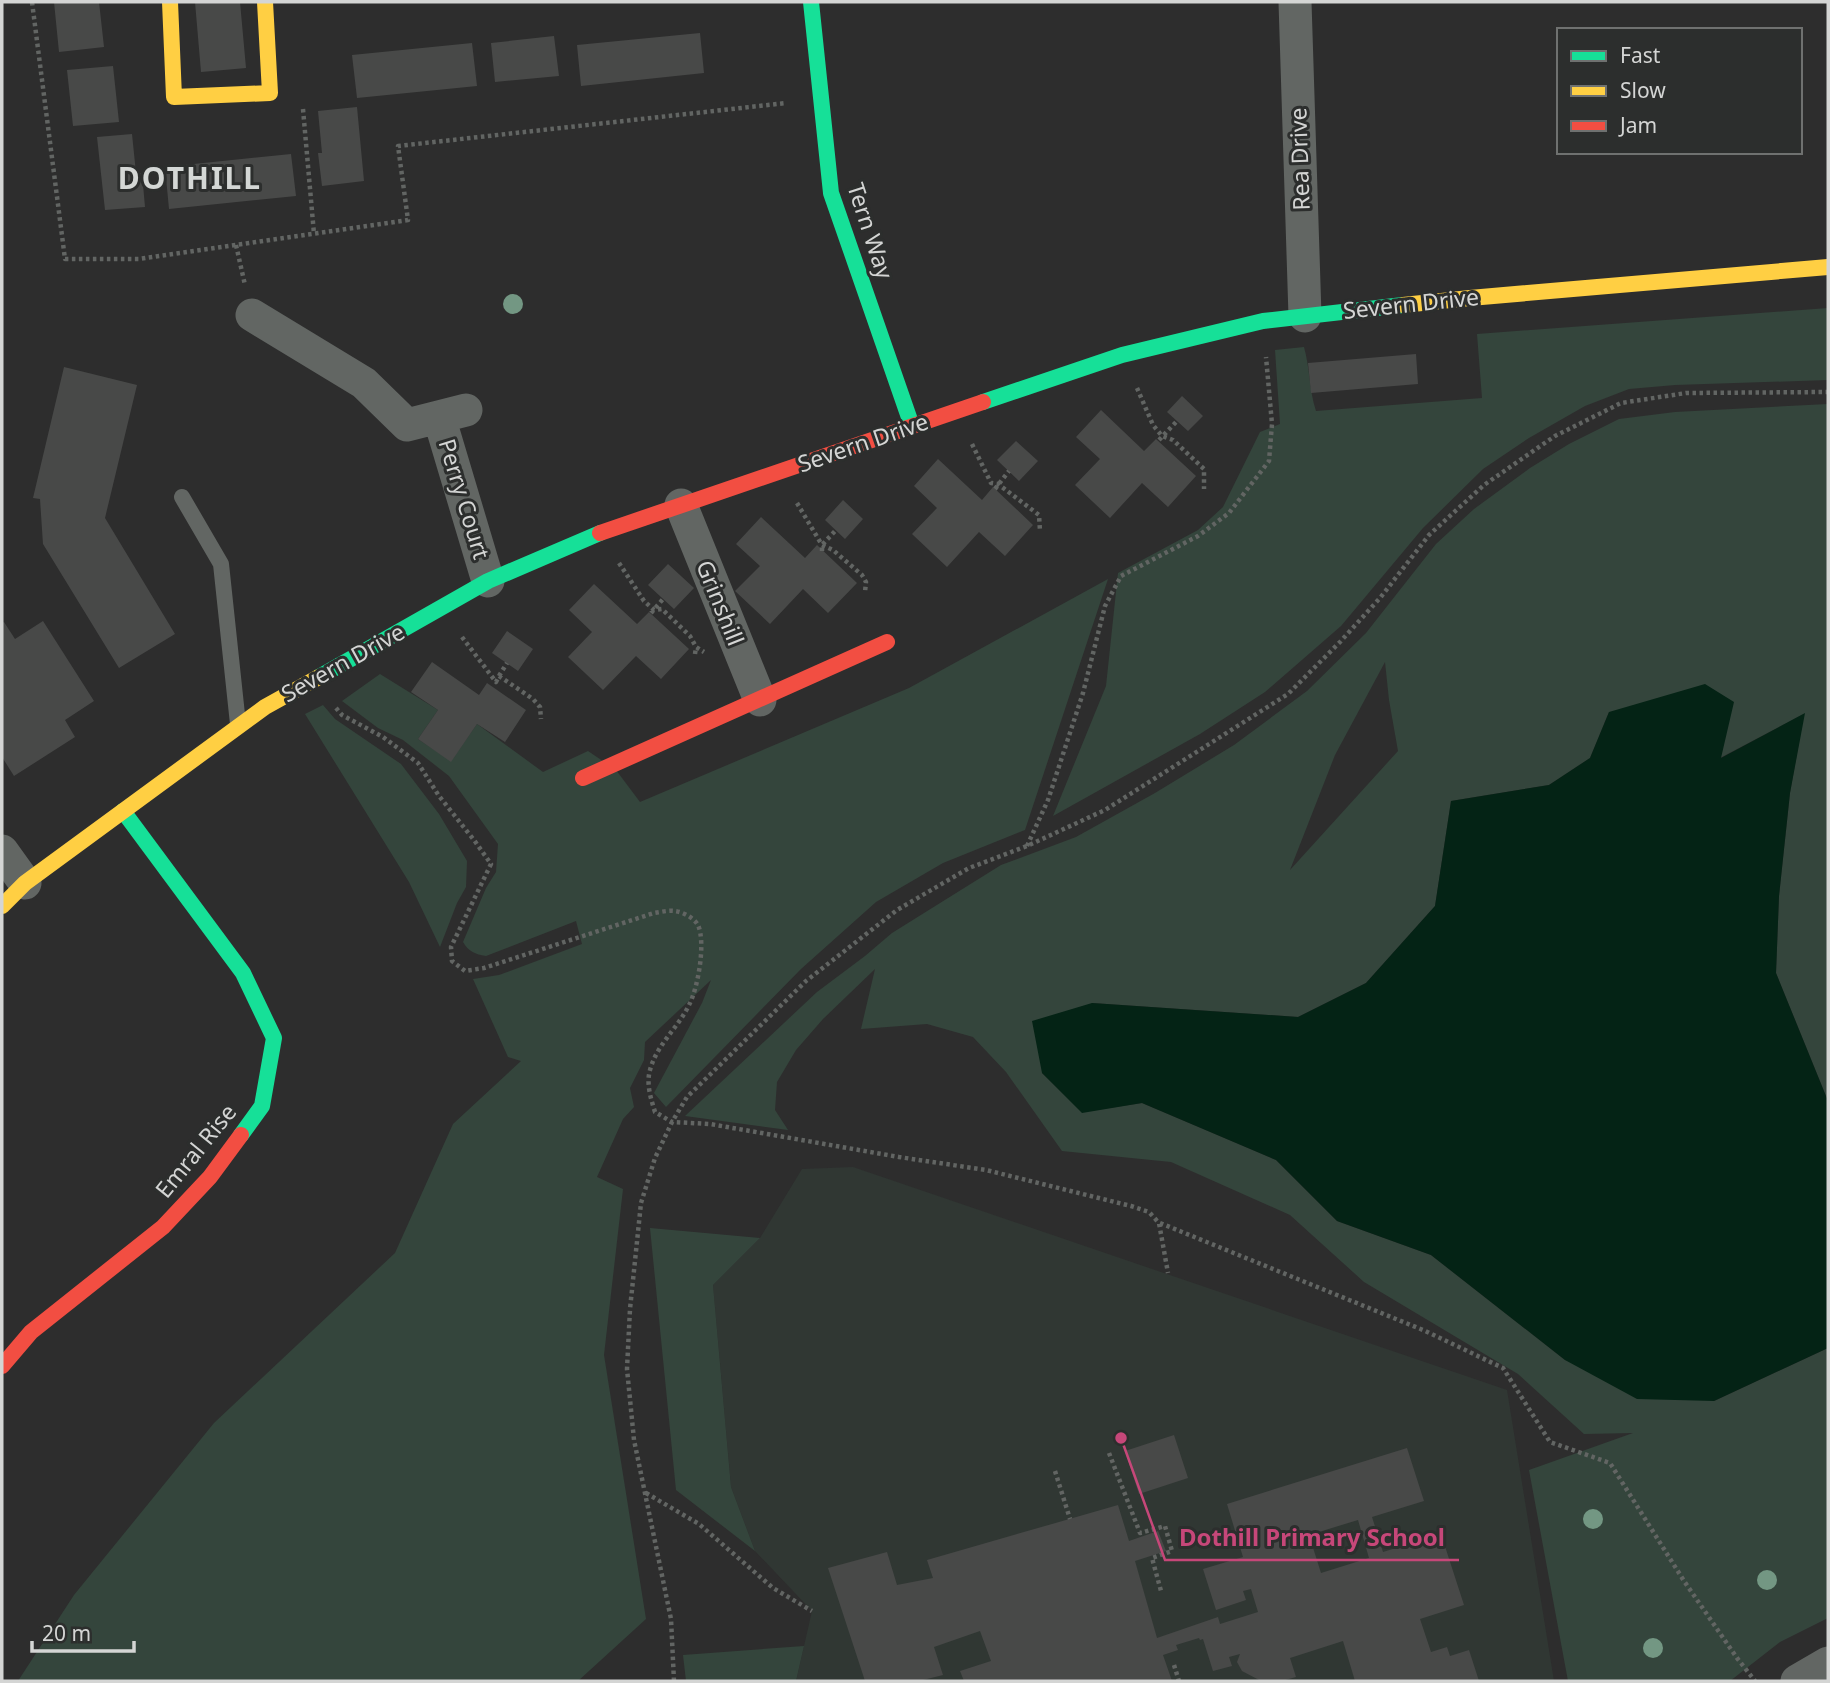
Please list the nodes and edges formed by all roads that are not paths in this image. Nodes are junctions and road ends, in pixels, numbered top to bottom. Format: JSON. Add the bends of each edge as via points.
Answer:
{"nodes":[{"id":1,"x":170,"y":2,"type":"edge"},
{"id":2,"x":265,"y":2,"type":"edge"},
{"id":3,"x":811,"y":2,"type":"edge"},
{"id":4,"x":1295,"y":2,"type":"edge"},
{"id":5,"x":1828,"y":267,"type":"edge"},
{"id":6,"x":252,"y":315,"type":"dead end"},
{"id":7,"x":1305,"y":316,"type":"junction"},
{"id":8,"x":912,"y":426,"type":"junction"},
{"id":9,"x":182,"y":497,"type":"dead end"},
{"id":10,"x":681,"y":505,"type":"junction"},
{"id":11,"x":488,"y":581,"type":"junction"},
{"id":12,"x":887,"y":642,"type":"dead end"},
{"id":13,"x":760,"y":701,"type":"junction"},
{"id":14,"x":238,"y":726,"type":"junction"},
{"id":15,"x":583,"y":778,"type":"dead end"},
{"id":16,"x":123,"y":811,"type":"junction"},
{"id":17,"x":2,"y":851,"type":"edge"},
{"id":18,"x":25,"y":883,"type":"junction"},
{"id":19,"x":2,"y":906,"type":"edge"},
{"id":20,"x":2,"y":1366,"type":"edge"},
{"id":21,"x":1828,"y":1663,"type":"edge"},
{"id":22,"x":1797,"y":1681,"type":"edge"}],
"edges":[{"from":1,"to":2,"type":"street","via":[[174,97],[270,93]]},
{"from":3,"to":8,"type":"street","name":"Tern Way","via":[[831,193]]},
{"from":4,"to":7,"type":"street","name":"Rea Drive"},
{"from":5,"to":7,"type":"street","name":"Severn Drive"},
{"from":6,"to":11,"type":"street","name":"Perry Court","via":[[364,383],[407,425],[453,414]]},
{"from":7,"to":8,"type":"street","name":"Severn Drive","via":[[1263,321],[1122,355]]},
{"from":8,"to":10,"type":"street","name":"Severn Drive"},
{"from":9,"to":14,"type":"lane","via":[[221,564]]},
{"from":10,"to":11,"type":"street","name":"Severn Drive","via":[[599,533]]},
{"from":10,"to":13,"type":"street","name":"Grinshill"},
{"from":11,"to":14,"type":"street","name":"Severn Drive"},
{"from":12,"to":13,"type":"street"},
{"from":13,"to":15,"type":"street"},
{"from":14,"to":16,"type":"street","name":"Severn Drive"},
{"from":16,"to":18,"type":"street","name":"Severn Drive"},
{"from":16,"to":20,"type":"street","name":"Emral Rise","via":[[243,973],[274,1038],[262,1106],[210,1177],[163,1227],[31,1332]]},
{"from":17,"to":18,"type":"street"},
{"from":18,"to":19,"type":"street","name":"Severn Drive"},
{"from":21,"to":22,"type":"street"}]}
